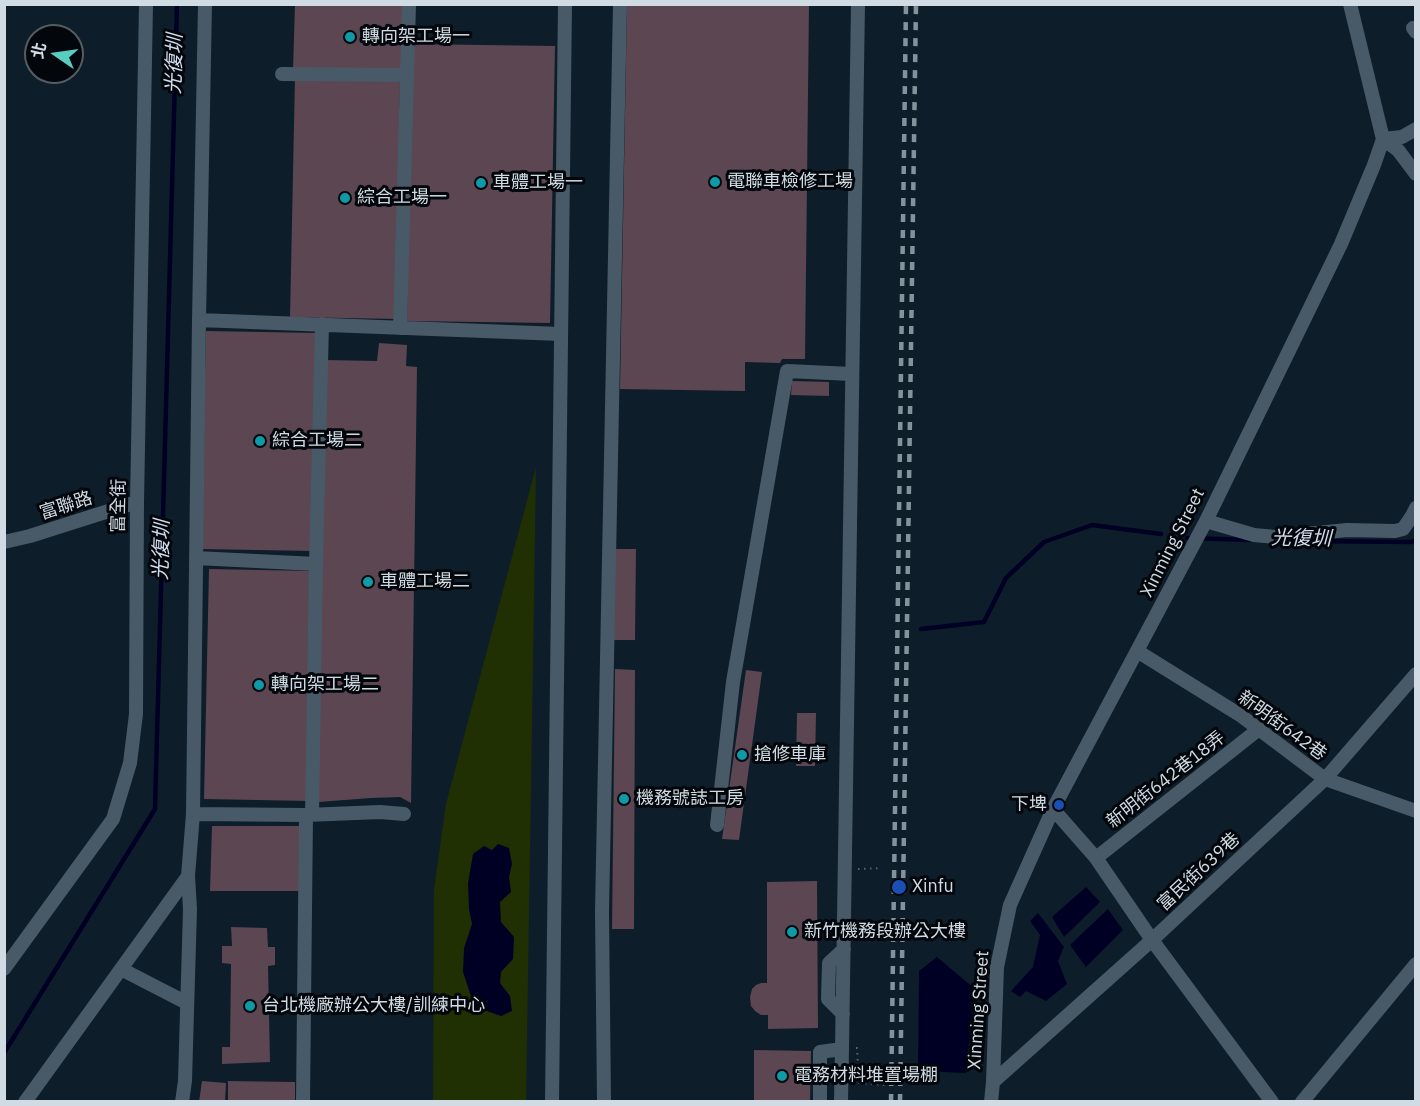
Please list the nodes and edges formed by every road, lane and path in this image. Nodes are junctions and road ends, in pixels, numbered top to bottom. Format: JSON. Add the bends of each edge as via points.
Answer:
{"nodes":[{"id":1,"x":146,"y":4,"type":"edge"},
{"id":2,"x":205,"y":4,"type":"edge"},
{"id":3,"x":409,"y":4,"type":"edge"},
{"id":4,"x":565,"y":4,"type":"edge"},
{"id":5,"x":620,"y":4,"type":"edge"},
{"id":6,"x":858,"y":4,"type":"edge"},
{"id":7,"x":1350,"y":4,"type":"edge"},
{"id":8,"x":282,"y":74,"type":"dead end"},
{"id":9,"x":407,"y":75,"type":"junction"},
{"id":10,"x":1416,"y":129,"type":"edge"},
{"id":11,"x":1383,"y":139,"type":"junction"},
{"id":12,"x":1416,"y":174,"type":"edge"},
{"id":13,"x":199,"y":320,"type":"junction"},
{"id":14,"x":322,"y":324,"type":"junction"},
{"id":15,"x":400,"y":328,"type":"junction"},
{"id":16,"x":561,"y":334,"type":"junction"},
{"id":17,"x":852,"y":374,"type":"junction"},
{"id":18,"x":137,"y":502,"type":"junction"},
{"id":19,"x":1416,"y":508,"type":"edge"},
{"id":20,"x":1206,"y":521,"type":"junction"},
{"id":21,"x":4,"y":542,"type":"edge"},
{"id":22,"x":196,"y":558,"type":"junction"},
{"id":23,"x":316,"y":564,"type":"junction"},
{"id":24,"x":1137,"y":651,"type":"junction"},
{"id":25,"x":1416,"y":674,"type":"edge"},
{"id":26,"x":1259,"y":729,"type":"junction"},
{"id":27,"x":1325,"y":779,"type":"junction"},
{"id":28,"x":1053,"y":809,"type":"junction"},
{"id":29,"x":1416,"y":811,"type":"edge"},
{"id":30,"x":193,"y":814,"type":"junction"},
{"id":31,"x":404,"y":814,"type":"dead end"},
{"id":32,"x":309,"y":815,"type":"junction"},
{"id":33,"x":717,"y":825,"type":"dead end"},
{"id":34,"x":1096,"y":858,"type":"junction"},
{"id":35,"x":882,"y":868,"type":"dead end"},
{"id":36,"x":845,"y":869,"type":"junction"},
{"id":37,"x":188,"y":876,"type":"junction"},
{"id":38,"x":1152,"y":940,"type":"junction"},
{"id":39,"x":1416,"y":964,"type":"edge"},
{"id":40,"x":4,"y":969,"type":"edge"},
{"id":41,"x":121,"y":969,"type":"junction"},
{"id":42,"x":187,"y":1003,"type":"junction"},
{"id":43,"x":842,"y":1049,"type":"junction"},
{"id":44,"x":993,"y":1082,"type":"junction"},
{"id":45,"x":859,"y":1083,"type":"dead end"},
{"id":46,"x":886,"y":1085,"type":"dead end"},
{"id":47,"x":25,"y":1101,"type":"edge"},
{"id":48,"x":182,"y":1101,"type":"edge"},
{"id":49,"x":303,"y":1101,"type":"edge"},
{"id":50,"x":552,"y":1101,"type":"edge"},
{"id":51,"x":604,"y":1101,"type":"edge"},
{"id":52,"x":820,"y":1101,"type":"edge"},
{"id":53,"x":841,"y":1101,"type":"edge"},
{"id":54,"x":991,"y":1101,"type":"edge"},
{"id":55,"x":1272,"y":1101,"type":"edge"},
{"id":56,"x":1302,"y":1101,"type":"edge"}],
"edges":[{"from":1,"to":18,"type":"street","name":"富全街"},
{"from":2,"to":13,"type":"street"},
{"from":3,"to":9,"type":"street"},
{"from":4,"to":16,"type":"street"},
{"from":5,"to":51,"type":"street","via":[[602,900]]},
{"from":6,"to":17,"type":"street"},
{"from":7,"to":11,"type":"street"},
{"from":8,"to":9,"type":"street"},
{"from":9,"to":15,"type":"street"},
{"from":10,"to":11,"type":"street","via":[[1402,137]]},
{"from":11,"to":12,"type":"street","via":[[1398,150]]},
{"from":11,"to":20,"type":"street","name":"Xinming Street","via":[[1341,244]]},
{"from":13,"to":14,"type":"street"},
{"from":13,"to":22,"type":"street"},
{"from":14,"to":15,"type":"street"},
{"from":14,"to":23,"type":"street"},
{"from":15,"to":16,"type":"street"},
{"from":16,"to":50,"type":"street"},
{"from":17,"to":33,"type":"street","via":[[787,371],[732,682]]},
{"from":17,"to":36,"type":"street"},
{"from":18,"to":21,"type":"street","name":"富聯路"},
{"from":18,"to":40,"type":"street","name":"富全街","via":[[136,714],[130,763],[113,819]]},
{"from":19,"to":20,"type":"street","via":[[1403,529],[1395,531],[1347,530],[1276,537]]},
{"from":20,"to":24,"type":"street","name":"Xinming Street"},
{"from":22,"to":23,"type":"street"},
{"from":22,"to":30,"type":"street"},
{"from":23,"to":32,"type":"street"},
{"from":24,"to":26,"type":"street","name":"新明街642巷"},
{"from":24,"to":28,"type":"street","name":"Xinming Street"},
{"from":25,"to":27,"type":"street","name":"富民街639巷"},
{"from":26,"to":27,"type":"street","name":"新明街642巷"},
{"from":26,"to":34,"type":"street","name":"新明街642巷18弄"},
{"from":27,"to":29,"type":"street","name":"新明街642巷"},
{"from":27,"to":38,"type":"street","name":"富民街639巷"},
{"from":28,"to":34,"type":"street"},
{"from":28,"to":44,"type":"street","name":"Xinming Street","via":[[1010,905],[1003,936],[997,967]]},
{"from":30,"to":32,"type":"street"},
{"from":30,"to":37,"type":"street"},
{"from":31,"to":32,"type":"street"},
{"from":32,"to":49,"type":"street"},
{"from":34,"to":38,"type":"street"},
{"from":35,"to":36,"type":"path"},
{"from":36,"to":43,"type":"street"},
{"from":37,"to":41,"type":"street"},
{"from":37,"to":42,"type":"street"},
{"from":38,"to":44,"type":"street","name":"富民街639巷"},
{"from":38,"to":55,"type":"street"},
{"from":39,"to":56,"type":"street"},
{"from":41,"to":42,"type":"street"},
{"from":41,"to":47,"type":"street"},
{"from":42,"to":48,"type":"street"},
{"from":43,"to":52,"type":"street","via":[[820,1052]]},
{"from":43,"to":53,"type":"street"},
{"from":44,"to":54,"type":"street","name":"Xinming Street"},
{"from":45,"to":46,"type":"path"}]}
